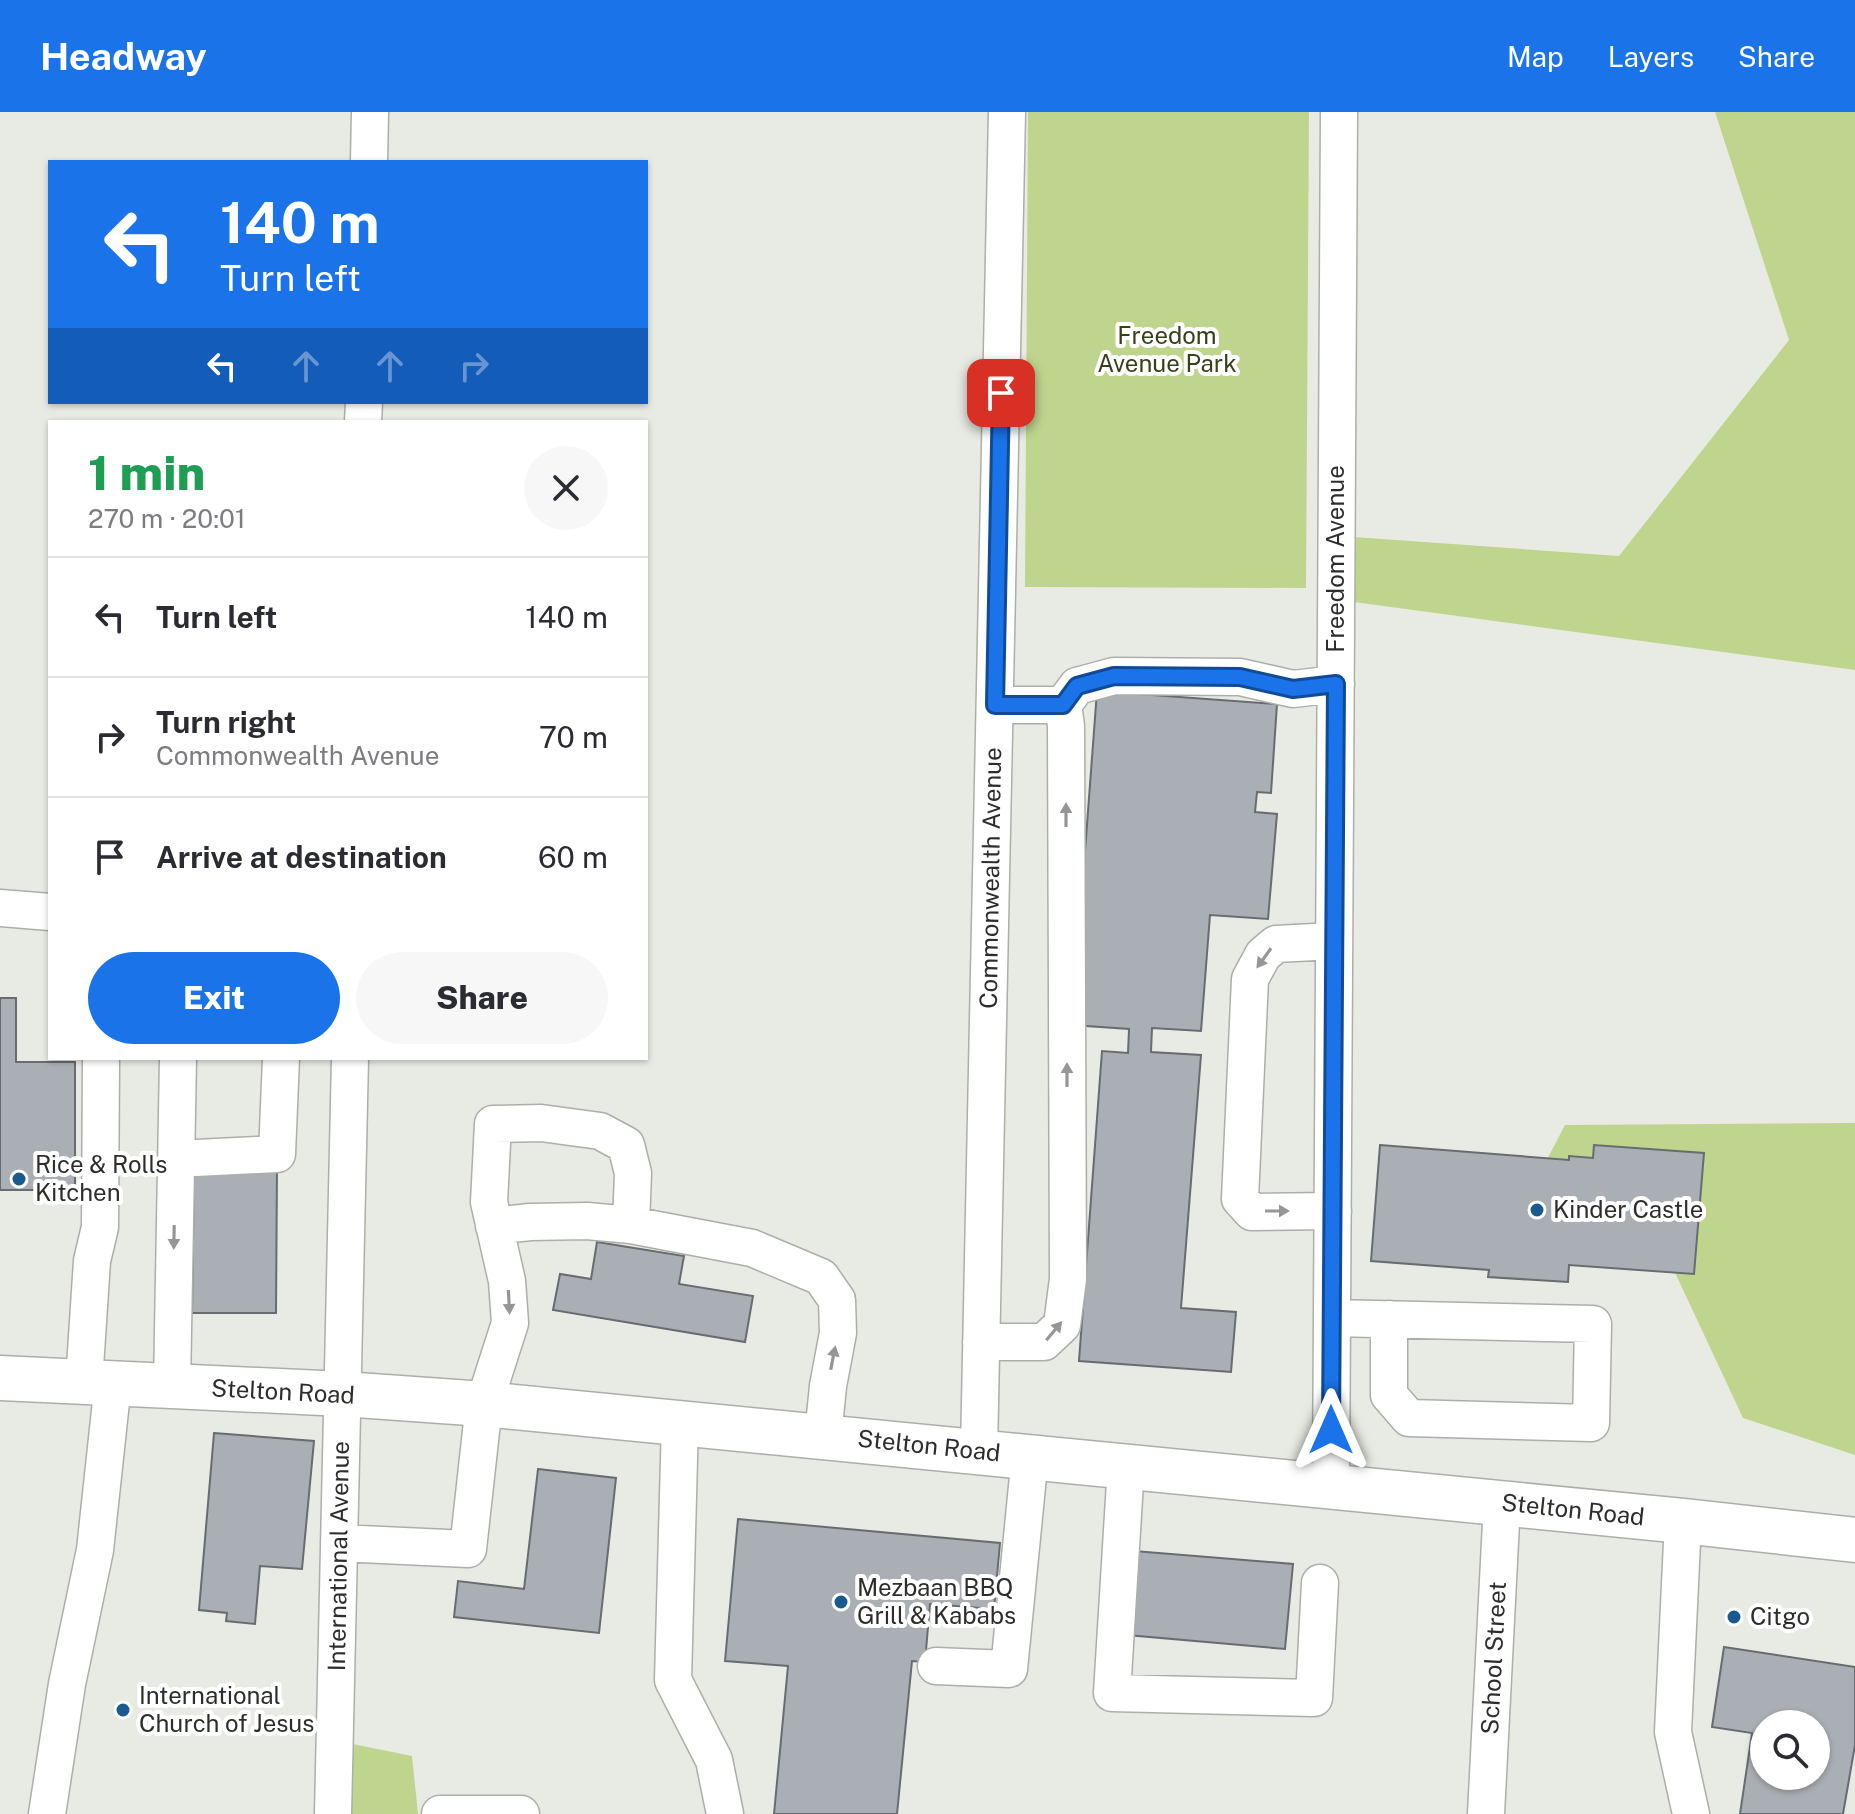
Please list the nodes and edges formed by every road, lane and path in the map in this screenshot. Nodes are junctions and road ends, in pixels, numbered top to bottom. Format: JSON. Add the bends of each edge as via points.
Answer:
{"nodes":[{"id":1,"x":370,"y":112,"type":"edge"},
{"id":2,"x":1007,"y":112,"type":"edge"},
{"id":3,"x":1339,"y":112,"type":"edge"},
{"id":4,"x":369,"y":160,"type":"edge"},
{"id":5,"x":1336,"y":684,"type":"junction"},
{"id":6,"x":995,"y":705,"type":"junction"},
{"id":7,"x":1063,"y":705,"type":"junction"},
{"id":8,"x":0,"y":908,"type":"edge"},
{"id":9,"x":48,"y":912,"type":"edge"},
{"id":10,"x":1334,"y":941,"type":"junction"},
{"id":11,"x":101,"y":1060,"type":"edge"},
{"id":12,"x":178,"y":1060,"type":"edge"},
{"id":13,"x":281,"y":1060,"type":"edge"},
{"id":14,"x":350,"y":1060,"type":"edge"},
{"id":15,"x":176,"y":1159,"type":"junction"},
{"id":16,"x":1333,"y":1211,"type":"junction"},
{"id":17,"x":631,"y":1225,"type":"junction"},
{"id":18,"x":494,"y":1226,"type":"junction"},
{"id":19,"x":1332,"y":1318,"type":"junction"},
{"id":20,"x":1389,"y":1319,"type":"junction"},
{"id":21,"x":981,"y":1342,"type":"junction"},
{"id":22,"x":0,"y":1378,"type":"edge"},
{"id":23,"x":99,"y":1382,"type":"junction"},
{"id":24,"x":172,"y":1386,"type":"junction"},
{"id":25,"x":343,"y":1394,"type":"junction"},
{"id":26,"x":484,"y":1404,"type":"junction"},
{"id":27,"x":680,"y":1423,"type":"junction"},
{"id":28,"x":823,"y":1436,"type":"junction"},
{"id":29,"x":979,"y":1451,"type":"junction"},
{"id":30,"x":1030,"y":1456,"type":"junction"},
{"id":31,"x":1126,"y":1466,"type":"junction"},
{"id":32,"x":1331,"y":1486,"type":"junction"},
{"id":33,"x":1502,"y":1503,"type":"junction"},
{"id":34,"x":1683,"y":1521,"type":"junction"},
{"id":35,"x":1855,"y":1540,"type":"edge"},
{"id":36,"x":339,"y":1543,"type":"junction"},
{"id":37,"x":1320,"y":1583,"type":"dead end"},
{"id":38,"x":936,"y":1666,"type":"dead end"},
{"id":39,"x":47,"y":1814,"type":"edge"},
{"id":40,"x":333,"y":1814,"type":"edge"},
{"id":41,"x":440,"y":1814,"type":"edge"},
{"id":42,"x":521,"y":1814,"type":"edge"},
{"id":43,"x":725,"y":1814,"type":"edge"},
{"id":44,"x":1486,"y":1814,"type":"edge"},
{"id":45,"x":1691,"y":1814,"type":"edge"}],
"edges":[{"from":1,"to":4,"type":"street"},
{"from":2,"to":6,"type":"street","name":"Commonwealth Avenue"},
{"from":3,"to":5,"type":"street","name":"Freedom Avenue"},
{"from":5,"to":7,"type":"street","via":[[1293,689],[1240,677],[1114,676],[1077,686]]},
{"from":5,"to":10,"type":"street","name":"Freedom Avenue"},
{"from":6,"to":7,"type":"street"},
{"from":6,"to":21,"type":"street","name":"Commonwealth Avenue"},
{"from":21,"to":7,"type":"street","one_way":true,"via":[[1044,1342],[1062,1325],[1068,1279]]},
{"from":8,"to":9,"type":"street"},
{"from":10,"to":16,"type":"street","name":"Freedom Avenue"},
{"from":10,"to":16,"type":"street","one_way":true,"via":[[1276,944],[1250,979],[1240,1199],[1252,1212]]},
{"from":11,"to":23,"type":"street","via":[[100,1227],[92,1261]]},
{"from":12,"to":15,"type":"street"},
{"from":13,"to":15,"type":"street","via":[[277,1154]]},
{"from":14,"to":25,"type":"street","name":"International Avenue"},
{"from":15,"to":24,"type":"street","one_way":true},
{"from":16,"to":19,"type":"street","name":"Freedom Avenue"},
{"from":17,"to":18,"type":"street","via":[[587,1221]]},
{"from":17,"to":18,"type":"street","via":[[633,1173],[626,1145],[600,1131],[541,1123],[493,1124],[489,1202]]},
{"from":28,"to":17,"type":"street","one_way":true,"via":[[838,1333],[837,1300],[821,1277],[752,1248]]},
{"from":18,"to":26,"type":"street","one_way":true,"via":[[510,1323]]},
{"from":19,"to":20,"type":"street"},
{"from":19,"to":32,"type":"street","name":"Freedom Avenue"},
{"from":20,"to":20,"type":"street","via":[[1593,1324],[1591,1423],[1409,1418],[1389,1395]]},
{"from":21,"to":29,"type":"street","name":"Commonwealth Avenue"},
{"from":22,"to":23,"type":"main road","name":"Stelton Road"},
{"from":23,"to":24,"type":"main road","name":"Stelton Road"},
{"from":23,"to":39,"type":"street","via":[[95,1550]]},
{"from":24,"to":25,"type":"main road","name":"Stelton Road"},
{"from":25,"to":26,"type":"main road","name":"Stelton Road"},
{"from":25,"to":36,"type":"street","name":"International Avenue"},
{"from":26,"to":27,"type":"main road","name":"Stelton Road"},
{"from":26,"to":36,"type":"street","via":[[468,1549]]},
{"from":27,"to":28,"type":"main road","name":"Stelton Road"},
{"from":27,"to":43,"type":"street","via":[[673,1680],[714,1760]]},
{"from":28,"to":29,"type":"main road","name":"Stelton Road"},
{"from":29,"to":30,"type":"main road","name":"Stelton Road"},
{"from":30,"to":31,"type":"main road","name":"Stelton Road"},
{"from":30,"to":38,"type":"street","via":[[1009,1669]]},
{"from":31,"to":32,"type":"main road","name":"Stelton Road"},
{"from":31,"to":37,"type":"street","via":[[1112,1693],[1314,1698]]},
{"from":32,"to":33,"type":"main road","name":"Stelton Road"},
{"from":33,"to":34,"type":"main road","name":"Stelton Road"},
{"from":33,"to":44,"type":"street","name":"School Street"},
{"from":34,"to":35,"type":"main road","name":"Stelton Road"},
{"from":34,"to":45,"type":"street","via":[[1673,1732]]},
{"from":36,"to":40,"type":"street","name":"International Avenue"},
{"from":41,"to":42,"type":"street"}]}
